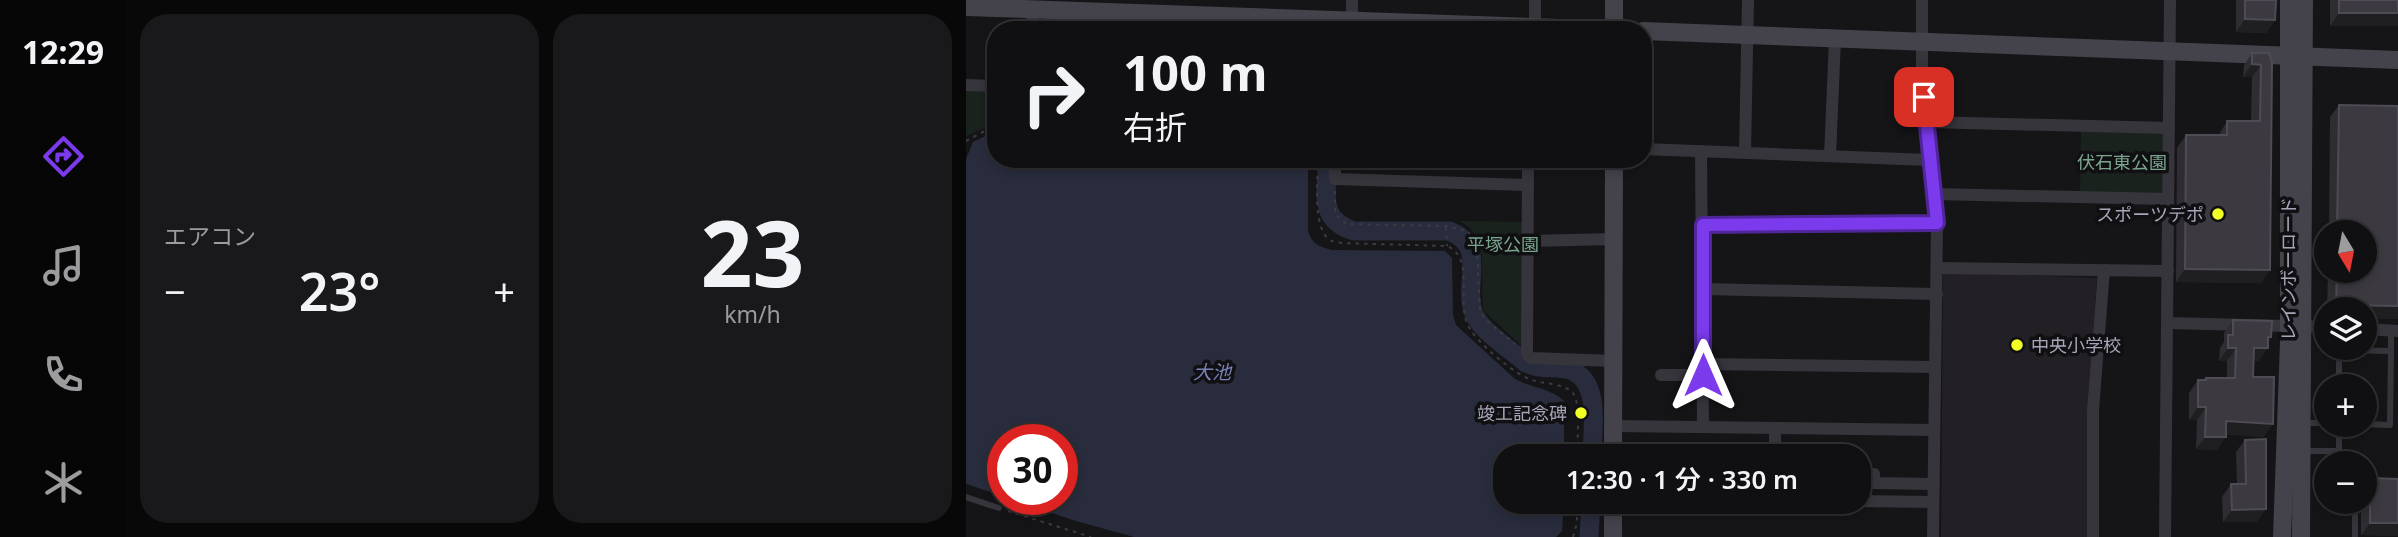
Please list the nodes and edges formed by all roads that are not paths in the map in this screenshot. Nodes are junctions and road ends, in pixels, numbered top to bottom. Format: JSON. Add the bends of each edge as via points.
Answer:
{"nodes":[{"id":1,"x":1352,"y":0,"type":"edge"},
{"id":2,"x":1535,"y":0,"type":"edge"},
{"id":3,"x":1614,"y":0,"type":"edge"},
{"id":4,"x":1748,"y":0,"type":"edge"},
{"id":5,"x":1922,"y":0,"type":"edge"},
{"id":6,"x":2170,"y":0,"type":"edge"},
{"id":7,"x":2289,"y":0,"type":"edge"},
{"id":8,"x":2304,"y":0,"type":"edge"},
{"id":9,"x":1107,"y":6,"type":"edge"},
{"id":10,"x":966,"y":7,"type":"edge"},
{"id":11,"x":1032,"y":9,"type":"junction"},
{"id":12,"x":1032,"y":21,"type":"edge"},
{"id":13,"x":1302,"y":21,"type":"edge"},
{"id":14,"x":1342,"y":21,"type":"edge"},
{"id":15,"x":1532,"y":21,"type":"edge"},
{"id":16,"x":1615,"y":21,"type":"edge"},
{"id":17,"x":1652,"y":31,"type":"edge"},
{"id":18,"x":1747,"y":34,"type":"junction"},
{"id":19,"x":1835,"y":39,"type":"junction"},
{"id":20,"x":1922,"y":43,"type":"junction"},
{"id":21,"x":2170,"y":51,"type":"junction"},
{"id":22,"x":2296,"y":57,"type":"junction"},
{"id":23,"x":2398,"y":60,"type":"edge"},
{"id":24,"x":966,"y":85,"type":"edge"},
{"id":25,"x":987,"y":86,"type":"edge"},
{"id":26,"x":1926,"y":122,"type":"junction"},
{"id":27,"x":2169,"y":128,"type":"junction"},
{"id":28,"x":1652,"y":149,"type":"edge"},
{"id":29,"x":1701,"y":151,"type":"junction"},
{"id":30,"x":1745,"y":152,"type":"junction"},
{"id":31,"x":1830,"y":156,"type":"junction"},
{"id":32,"x":1929,"y":160,"type":"junction"},
{"id":33,"x":1335,"y":168,"type":"edge"},
{"id":34,"x":1528,"y":168,"type":"edge"},
{"id":35,"x":1614,"y":168,"type":"edge"},
{"id":36,"x":1528,"y":185,"type":"junction"},
{"id":37,"x":1934,"y":194,"type":"junction"},
{"id":38,"x":2168,"y":199,"type":"junction"},
{"id":39,"x":1937,"y":223,"type":"junction"},
{"id":40,"x":1703,"y":225,"type":"junction"},
{"id":41,"x":1614,"y":239,"type":"junction"},
{"id":42,"x":1528,"y":241,"type":"junction"},
{"id":43,"x":1937,"y":268,"type":"junction"},
{"id":44,"x":2104,"y":270,"type":"junction"},
{"id":45,"x":2168,"y":271,"type":"junction"},
{"id":46,"x":1703,"y":289,"type":"junction"},
{"id":47,"x":1937,"y":294,"type":"junction"},
{"id":48,"x":2167,"y":323,"type":"junction"},
{"id":49,"x":2295,"y":326,"type":"junction"},
{"id":50,"x":2314,"y":327,"type":"edge"},
{"id":51,"x":2394,"y":331,"type":"edge"},
{"id":52,"x":2391,"y":351,"type":"junction"},
{"id":53,"x":1614,"y":361,"type":"junction"},
{"id":54,"x":1935,"y":367,"type":"junction"},
{"id":55,"x":1703,"y":369,"type":"junction"},
{"id":56,"x":2339,"y":374,"type":"edge"},
{"id":57,"x":1661,"y":375,"type":"dead end"},
{"id":58,"x":2302,"y":423,"type":"junction"},
{"id":59,"x":2314,"y":423,"type":"edge"},
{"id":60,"x":2394,"y":425,"type":"edge"},
{"id":61,"x":1614,"y":426,"type":"junction"},
{"id":62,"x":1703,"y":427,"type":"junction"},
{"id":63,"x":1775,"y":428,"type":"junction"},
{"id":64,"x":1934,"y":430,"type":"junction"},
{"id":65,"x":2339,"y":437,"type":"edge"},
{"id":66,"x":1614,"y":444,"type":"edge"},
{"id":67,"x":1775,"y":444,"type":"edge"},
{"id":68,"x":2301,"y":451,"type":"junction"},
{"id":69,"x":2314,"y":451,"type":"edge"},
{"id":70,"x":2339,"y":451,"type":"edge"},
{"id":71,"x":1874,"y":474,"type":"dead end"},
{"id":72,"x":1934,"y":484,"type":"junction"},
{"id":73,"x":966,"y":497,"type":"edge"},
{"id":74,"x":1871,"y":501,"type":"edge"},
{"id":75,"x":1933,"y":502,"type":"junction"},
{"id":76,"x":987,"y":504,"type":"edge"},
{"id":77,"x":1613,"y":514,"type":"edge"},
{"id":78,"x":2355,"y":514,"type":"edge"},
{"id":79,"x":2355,"y":534,"type":"edge"},
{"id":80,"x":1613,"y":537,"type":"edge"},
{"id":81,"x":1933,"y":537,"type":"edge"},
{"id":82,"x":2093,"y":537,"type":"edge"},
{"id":83,"x":2165,"y":537,"type":"edge"},
{"id":84,"x":2283,"y":537,"type":"edge"},
{"id":85,"x":2301,"y":537,"type":"edge"}],
"edges":[{"from":1,"to":14,"type":"street"},
{"from":2,"to":15,"type":"street"},
{"from":3,"to":16,"type":"street"},
{"from":4,"to":18,"type":"street"},
{"from":5,"to":20,"type":"street"},
{"from":6,"to":21,"type":"street"},
{"from":7,"to":22,"type":"street","name":"レインボーロード"},
{"from":8,"to":22,"type":"street","name":"レインボーロード"},
{"from":9,"to":11,"type":"street"},
{"from":9,"to":13,"type":"street"},
{"from":10,"to":11,"type":"street"},
{"from":11,"to":12,"type":"street"},
{"from":17,"to":18,"type":"street"},
{"from":18,"to":19,"type":"street"},
{"from":18,"to":30,"type":"street"},
{"from":19,"to":20,"type":"street"},
{"from":19,"to":31,"type":"street"},
{"from":20,"to":21,"type":"street"},
{"from":20,"to":26,"type":"street"},
{"from":21,"to":22,"type":"street"},
{"from":21,"to":27,"type":"street"},
{"from":22,"to":23,"type":"street"},
{"from":22,"to":49,"type":"street","name":"レインボーロード"},
{"from":24,"to":25,"type":"street"},
{"from":26,"to":27,"type":"street"},
{"from":26,"to":32,"type":"street"},
{"from":27,"to":38,"type":"street"},
{"from":28,"to":29,"type":"street"},
{"from":29,"to":30,"type":"street"},
{"from":29,"to":40,"type":"street"},
{"from":30,"to":31,"type":"street"},
{"from":31,"to":32,"type":"street"},
{"from":32,"to":37,"type":"street"},
{"from":33,"to":36,"type":"street","via":[[1335,179]]},
{"from":34,"to":36,"type":"street"},
{"from":35,"to":41,"type":"street"},
{"from":36,"to":42,"type":"street"},
{"from":37,"to":38,"type":"street"},
{"from":37,"to":39,"type":"street"},
{"from":38,"to":45,"type":"street"},
{"from":39,"to":40,"type":"street"},
{"from":39,"to":43,"type":"street"},
{"from":40,"to":46,"type":"street"},
{"from":41,"to":42,"type":"street"},
{"from":41,"to":53,"type":"street"},
{"from":42,"to":53,"type":"street","via":[[1527,354],[1531,358]]},
{"from":43,"to":44,"type":"street"},
{"from":43,"to":47,"type":"street"},
{"from":44,"to":45,"type":"street"},
{"from":44,"to":82,"type":"street","via":[[2093,410]]},
{"from":45,"to":48,"type":"street"},
{"from":46,"to":47,"type":"street"},
{"from":46,"to":55,"type":"street"},
{"from":47,"to":54,"type":"street"},
{"from":48,"to":49,"type":"street"},
{"from":48,"to":83,"type":"street"},
{"from":49,"to":50,"type":"street"},
{"from":49,"to":58,"type":"street","name":"レインボーロード"},
{"from":49,"to":84,"type":"street","name":"レインボーロード"},
{"from":51,"to":52,"type":"lane"},
{"from":52,"to":56,"type":"lane","via":[[2339,350]]},
{"from":52,"to":60,"type":"lane"},
{"from":53,"to":61,"type":"street"},
{"from":54,"to":55,"type":"street"},
{"from":54,"to":64,"type":"street"},
{"from":55,"to":57,"type":"street"},
{"from":55,"to":62,"type":"street"},
{"from":58,"to":59,"type":"lane"},
{"from":58,"to":68,"type":"street","name":"レインボーロード"},
{"from":61,"to":62,"type":"street"},
{"from":61,"to":66,"type":"street"},
{"from":62,"to":63,"type":"street"},
{"from":63,"to":64,"type":"street"},
{"from":63,"to":67,"type":"street"},
{"from":64,"to":72,"type":"street"},
{"from":65,"to":70,"type":"lane"},
{"from":68,"to":69,"type":"lane"},
{"from":68,"to":85,"type":"street","name":"レインボーロード"},
{"from":71,"to":72,"type":"street","via":[[1874,483]]},
{"from":72,"to":75,"type":"street"},
{"from":73,"to":76,"type":"lane"},
{"from":74,"to":75,"type":"street"},
{"from":75,"to":81,"type":"street"},
{"from":77,"to":80,"type":"street"},
{"from":78,"to":79,"type":"lane"}]}
